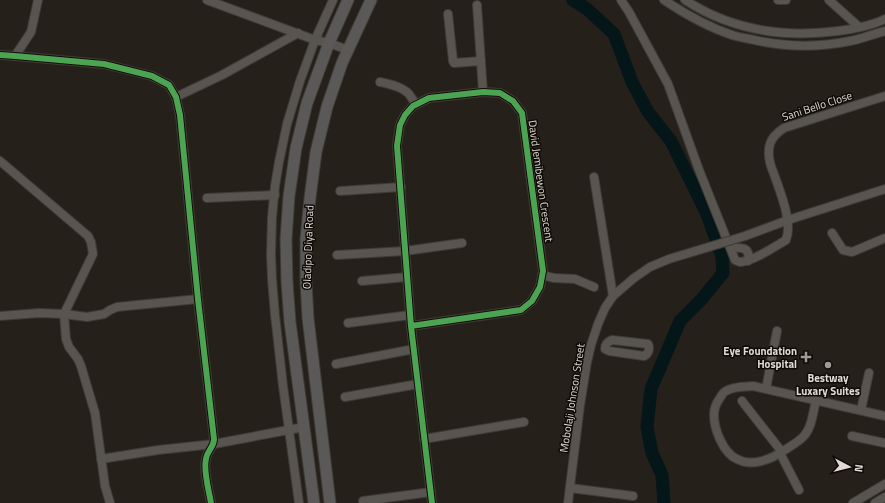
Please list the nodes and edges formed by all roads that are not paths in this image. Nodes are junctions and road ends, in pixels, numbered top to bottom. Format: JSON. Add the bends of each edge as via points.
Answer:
{"nodes":[{"id":1,"x":38,"y":0,"type":"edge"},
{"id":2,"x":207,"y":0,"type":"edge"},
{"id":3,"x":333,"y":0,"type":"edge"},
{"id":4,"x":348,"y":0,"type":"edge"},
{"id":5,"x":371,"y":0,"type":"edge"},
{"id":6,"x":621,"y":0,"type":"edge"},
{"id":7,"x":664,"y":0,"type":"edge"},
{"id":8,"x":685,"y":0,"type":"edge"},
{"id":9,"x":778,"y":0,"type":"edge"},
{"id":10,"x":786,"y":0,"type":"edge"},
{"id":11,"x":829,"y":0,"type":"edge"},
{"id":12,"x":476,"y":5,"type":"dead end"},
{"id":13,"x":448,"y":14,"type":"dead end"},
{"id":14,"x":885,"y":18,"type":"edge"},
{"id":15,"x":859,"y":27,"type":"junction"},
{"id":16,"x":885,"y":31,"type":"edge"},
{"id":17,"x":298,"y":33,"type":"junction"},
{"id":18,"x":315,"y":40,"type":"junction"},
{"id":19,"x":328,"y":42,"type":"junction"},
{"id":20,"x":348,"y":50,"type":"junction"},
{"id":21,"x":0,"y":55,"type":"edge"},
{"id":22,"x":15,"y":56,"type":"junction"},
{"id":23,"x":481,"y":62,"type":"junction"},
{"id":24,"x":380,"y":82,"type":"dead end"},
{"id":25,"x":483,"y":92,"type":"junction"},
{"id":26,"x":885,"y":96,"type":"edge"},
{"id":27,"x":176,"y":97,"type":"junction"},
{"id":28,"x":416,"y":104,"type":"junction"},
{"id":29,"x":0,"y":161,"type":"edge"},
{"id":30,"x":594,"y":177,"type":"dead end"},
{"id":31,"x":401,"y":187,"type":"junction"},
{"id":32,"x":885,"y":189,"type":"edge"},
{"id":33,"x":340,"y":191,"type":"dead end"},
{"id":34,"x":274,"y":195,"type":"junction"},
{"id":35,"x":207,"y":198,"type":"dead end"},
{"id":36,"x":788,"y":220,"type":"junction"},
{"id":37,"x":832,"y":233,"type":"dead end"},
{"id":38,"x":885,"y":238,"type":"edge"},
{"id":39,"x":462,"y":243,"type":"dead end"},
{"id":40,"x":731,"y":248,"type":"junction"},
{"id":41,"x":405,"y":251,"type":"junction"},
{"id":42,"x":337,"y":255,"type":"dead end"},
{"id":43,"x":748,"y":261,"type":"junction"},
{"id":44,"x":542,"y":275,"type":"junction"},
{"id":45,"x":408,"y":278,"type":"junction"},
{"id":46,"x":362,"y":281,"type":"dead end"},
{"id":47,"x":594,"y":287,"type":"dead end"},
{"id":48,"x":613,"y":296,"type":"junction"},
{"id":49,"x":198,"y":299,"type":"junction"},
{"id":50,"x":64,"y":314,"type":"junction"},
{"id":51,"x":410,"y":315,"type":"junction"},
{"id":52,"x":0,"y":316,"type":"edge"},
{"id":53,"x":348,"y":324,"type":"dead end"},
{"id":54,"x":411,"y":326,"type":"junction"},
{"id":55,"x":777,"y":331,"type":"dead end"},
{"id":56,"x":591,"y":344,"type":"junction"},
{"id":57,"x":605,"y":346,"type":"junction"},
{"id":58,"x":414,"y":349,"type":"junction"},
{"id":59,"x":336,"y":364,"type":"dead end"},
{"id":60,"x":869,"y":373,"type":"dead end"},
{"id":61,"x":418,"y":384,"type":"junction"},
{"id":62,"x":766,"y":389,"type":"junction"},
{"id":63,"x":345,"y":397,"type":"dead end"},
{"id":64,"x":816,"y":400,"type":"junction"},
{"id":65,"x":742,"y":401,"type":"dead end"},
{"id":66,"x":861,"y":410,"type":"junction"},
{"id":67,"x":885,"y":416,"type":"edge"},
{"id":68,"x":524,"y":422,"type":"dead end"},
{"id":69,"x":304,"y":427,"type":"junction"},
{"id":70,"x":289,"y":430,"type":"junction"},
{"id":71,"x":852,"y":436,"type":"dead end"},
{"id":72,"x":424,"y":439,"type":"junction"},
{"id":73,"x":885,"y":443,"type":"edge"},
{"id":74,"x":214,"y":444,"type":"junction"},
{"id":75,"x":781,"y":452,"type":"junction"},
{"id":76,"x":101,"y":459,"type":"junction"},
{"id":77,"x":885,"y":484,"type":"edge"},
{"id":78,"x":570,"y":488,"type":"junction"},
{"id":79,"x":799,"y":490,"type":"dead end"},
{"id":80,"x":431,"y":492,"type":"junction"},
{"id":81,"x":633,"y":496,"type":"dead end"},
{"id":82,"x":885,"y":497,"type":"edge"},
{"id":83,"x":362,"y":501,"type":"dead end"},
{"id":84,"x":110,"y":503,"type":"edge"},
{"id":85,"x":210,"y":503,"type":"edge"},
{"id":86,"x":299,"y":503,"type":"edge"},
{"id":87,"x":314,"y":503,"type":"edge"},
{"id":88,"x":330,"y":503,"type":"edge"},
{"id":89,"x":432,"y":503,"type":"edge"},
{"id":90,"x":570,"y":503,"type":"edge"},
{"id":91,"x":853,"y":503,"type":"edge"},
{"id":92,"x":875,"y":503,"type":"edge"}],
"edges":[{"from":1,"to":22,"type":"street","via":[[31,32]]},
{"from":2,"to":17,"type":"street"},
{"from":3,"to":18,"type":"street"},
{"from":4,"to":19,"type":"main road","name":"Oladipo Diya Road"},
{"from":5,"to":20,"type":"main road","name":"Oladipo Diya Road"},
{"from":6,"to":40,"type":"street","via":[[668,84]]},
{"from":7,"to":16,"type":"street","via":[[704,24],[732,35],[762,42],[817,46],[850,41]]},
{"from":8,"to":15,"type":"street","via":[[720,19],[760,30],[798,34]]},
{"from":9,"to":10,"type":"street"},
{"from":11,"to":15,"type":"street"},
{"from":12,"to":23,"type":"street"},
{"from":13,"to":23,"type":"street","via":[[454,63]]},
{"from":14,"to":15,"type":"street"},
{"from":17,"to":18,"type":"street"},
{"from":17,"to":27,"type":"street"},
{"from":18,"to":19,"type":"street"},
{"from":18,"to":34,"type":"street","via":[[287,124]]},
{"from":19,"to":20,"type":"street"},
{"from":19,"to":69,"type":"main road","name":"Oladipo Diya Road","via":[[306,103],[296,148],[286,239],[290,322]]},
{"from":20,"to":88,"type":"main road","name":"Oladipo Diya Road","via":[[327,107],[316,152],[306,239],[308,318]]},
{"from":21,"to":22,"type":"street"},
{"from":22,"to":27,"type":"street","via":[[104,64],[152,76],[169,85]]},
{"from":23,"to":25,"type":"street"},
{"from":24,"to":28,"type":"street","via":[[402,89]]},
{"from":25,"to":28,"type":"street","name":"David Jemibewon Crescent","via":[[428,98]]},
{"from":25,"to":44,"type":"street","name":"David Jemibewon Crescent","via":[[500,93],[513,100],[522,113]]},
{"from":26,"to":36,"type":"street","name":"Sani Bello Close","via":[[784,128],[775,135],[768,153]]},
{"from":27,"to":49,"type":"street","via":[[180,114]]},
{"from":28,"to":31,"type":"street","name":"David Jemibewon Crescent","via":[[405,115],[400,125],[397,146]]},
{"from":29,"to":50,"type":"street","via":[[88,236],[91,242],[93,254]]},
{"from":30,"to":48,"type":"street"},
{"from":31,"to":33,"type":"street"},
{"from":31,"to":41,"type":"street","name":"David Jemibewon Crescent"},
{"from":32,"to":36,"type":"street"},
{"from":34,"to":35,"type":"street"},
{"from":34,"to":70,"type":"street","via":[[272,279]]},
{"from":36,"to":43,"type":"street","via":[[786,240]]},
{"from":36,"to":48,"type":"street","name":"Mobolaji Johnson Street","bridge":true,"via":[[668,259],[650,267]]},
{"from":37,"to":38,"type":"street","via":[[843,250],[852,252]]},
{"from":39,"to":41,"type":"street"},
{"from":40,"to":43,"type":"street","via":[[735,260]]},
{"from":40,"to":43,"type":"street","via":[[746,250]]},
{"from":41,"to":42,"type":"street"},
{"from":41,"to":45,"type":"street","name":"David Jemibewon Crescent"},
{"from":44,"to":47,"type":"street","via":[[575,279]]},
{"from":44,"to":54,"type":"street","name":"David Jemibewon Crescent","via":[[540,287],[532,301],[521,310]]},
{"from":45,"to":46,"type":"street"},
{"from":45,"to":51,"type":"street","name":"David Jemibewon Crescent"},
{"from":48,"to":56,"type":"street","name":"Mobolaji Johnson Street","via":[[605,308]]},
{"from":49,"to":50,"type":"street","via":[[117,307],[104,314],[87,317]]},
{"from":49,"to":74,"type":"street"},
{"from":50,"to":52,"type":"street"},
{"from":50,"to":76,"type":"street","via":[[66,339],[82,366],[95,413]]},
{"from":51,"to":53,"type":"street"},
{"from":51,"to":54,"type":"street","name":"David Jemibewon Crescent"},
{"from":54,"to":58,"type":"street","name":"David Jemibewon Crescent"},
{"from":55,"to":62,"type":"street"},
{"from":56,"to":57,"type":"street"},
{"from":56,"to":78,"type":"street","name":"Mobolaji Johnson Street","via":[[580,405]]},
{"from":57,"to":57,"type":"street","via":[[609,351],[644,356],[649,351],[648,344],[643,343],[612,340]]},
{"from":58,"to":59,"type":"street"},
{"from":58,"to":61,"type":"street","name":"David Jemibewon Crescent"},
{"from":60,"to":66,"type":"street"},
{"from":61,"to":63,"type":"street"},
{"from":61,"to":72,"type":"street","name":"David Jemibewon Crescent"},
{"from":62,"to":64,"type":"street"},
{"from":62,"to":75,"type":"street","via":[[752,386],[724,391],[714,413],[716,429],[729,454],[737,460],[758,462]]},
{"from":64,"to":66,"type":"street"},
{"from":64,"to":75,"type":"street","via":[[808,429],[803,437]]},
{"from":65,"to":75,"type":"street"},
{"from":66,"to":67,"type":"street"},
{"from":68,"to":72,"type":"street"},
{"from":69,"to":70,"type":"street"},
{"from":69,"to":87,"type":"main road","name":"Oladipo Diya Road"},
{"from":70,"to":74,"type":"street"},
{"from":70,"to":86,"type":"street"},
{"from":71,"to":73,"type":"street"},
{"from":72,"to":80,"type":"street","name":"David Jemibewon Crescent"},
{"from":74,"to":76,"type":"street"},
{"from":74,"to":85,"type":"street","via":[[206,456],[205,465]]},
{"from":75,"to":79,"type":"street"},
{"from":76,"to":84,"type":"street"},
{"from":77,"to":91,"type":"street"},
{"from":78,"to":81,"type":"street"},
{"from":78,"to":90,"type":"street","name":"Mobolaji Johnson Street"},
{"from":80,"to":83,"type":"street"},
{"from":80,"to":89,"type":"street","name":"David Jemibewon Crescent"},
{"from":82,"to":92,"type":"street"}]}
